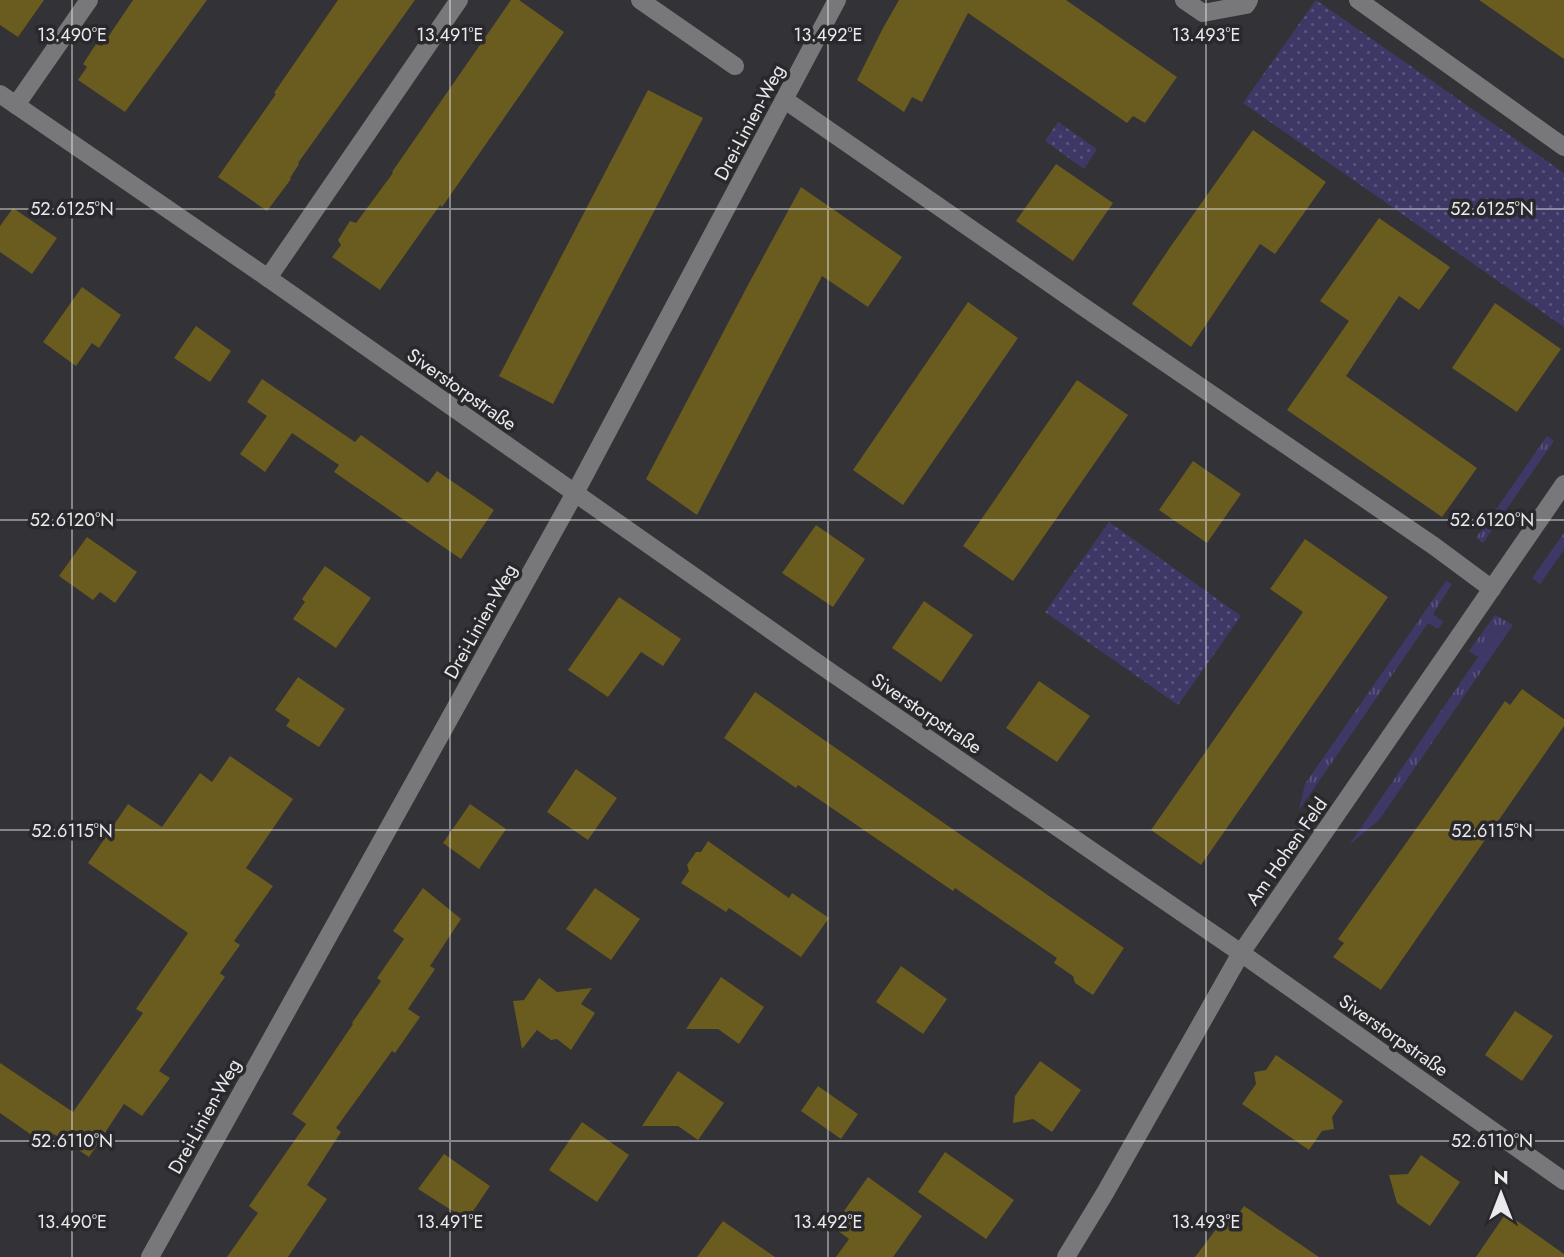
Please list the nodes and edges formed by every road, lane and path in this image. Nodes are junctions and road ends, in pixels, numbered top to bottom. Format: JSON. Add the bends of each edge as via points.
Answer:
{"nodes":[{"id":1,"x":89,"y":0,"type":"edge"},
{"id":2,"x":459,"y":0,"type":"edge"},
{"id":3,"x":640,"y":0,"type":"edge"},
{"id":4,"x":837,"y":0,"type":"edge"},
{"id":5,"x":1184,"y":0,"type":"edge"},
{"id":6,"x":1250,"y":0,"type":"edge"},
{"id":7,"x":1358,"y":0,"type":"edge"},
{"id":8,"x":735,"y":66,"type":"dead end"},
{"id":9,"x":0,"y":94,"type":"edge"},
{"id":10,"x":785,"y":100,"type":"junction"},
{"id":11,"x":16,"y":105,"type":"junction"},
{"id":12,"x":1564,"y":147,"type":"edge"},
{"id":13,"x":268,"y":278,"type":"junction"},
{"id":14,"x":1564,"y":484,"type":"edge"},
{"id":15,"x":575,"y":493,"type":"junction"},
{"id":16,"x":1492,"y":589,"type":"junction"},
{"id":17,"x":1241,"y":953,"type":"junction"},
{"id":18,"x":1564,"y":1181,"type":"edge"},
{"id":19,"x":150,"y":1257,"type":"edge"},
{"id":20,"x":1066,"y":1257,"type":"edge"}],
"edges":[{"from":1,"to":11,"type":"street"},
{"from":2,"to":13,"type":"street"},
{"from":3,"to":8,"type":"street"},
{"from":4,"to":10,"type":"street","name":"Drei-Linien-Weg"},
{"from":5,"to":6,"type":"street","via":[[1203,13],[1246,5]]},
{"from":7,"to":12,"type":"street"},
{"from":9,"to":11,"type":"street","name":"Siverstorpstraße"},
{"from":10,"to":15,"type":"street","name":"Drei-Linien-Weg"},
{"from":10,"to":16,"type":"street"},
{"from":11,"to":13,"type":"street","name":"Siverstorpstraße"},
{"from":13,"to":15,"type":"street","name":"Siverstorpstraße"},
{"from":14,"to":16,"type":"street","name":"Am Hohen Feld"},
{"from":15,"to":17,"type":"street","name":"Siverstorpstraße"},
{"from":15,"to":19,"type":"street","name":"Drei-Linien-Weg"},
{"from":16,"to":17,"type":"street","name":"Am Hohen Feld"},
{"from":17,"to":18,"type":"street","name":"Siverstorpstraße"},
{"from":17,"to":20,"type":"street","name":"Am Hohen Feld"}]}
